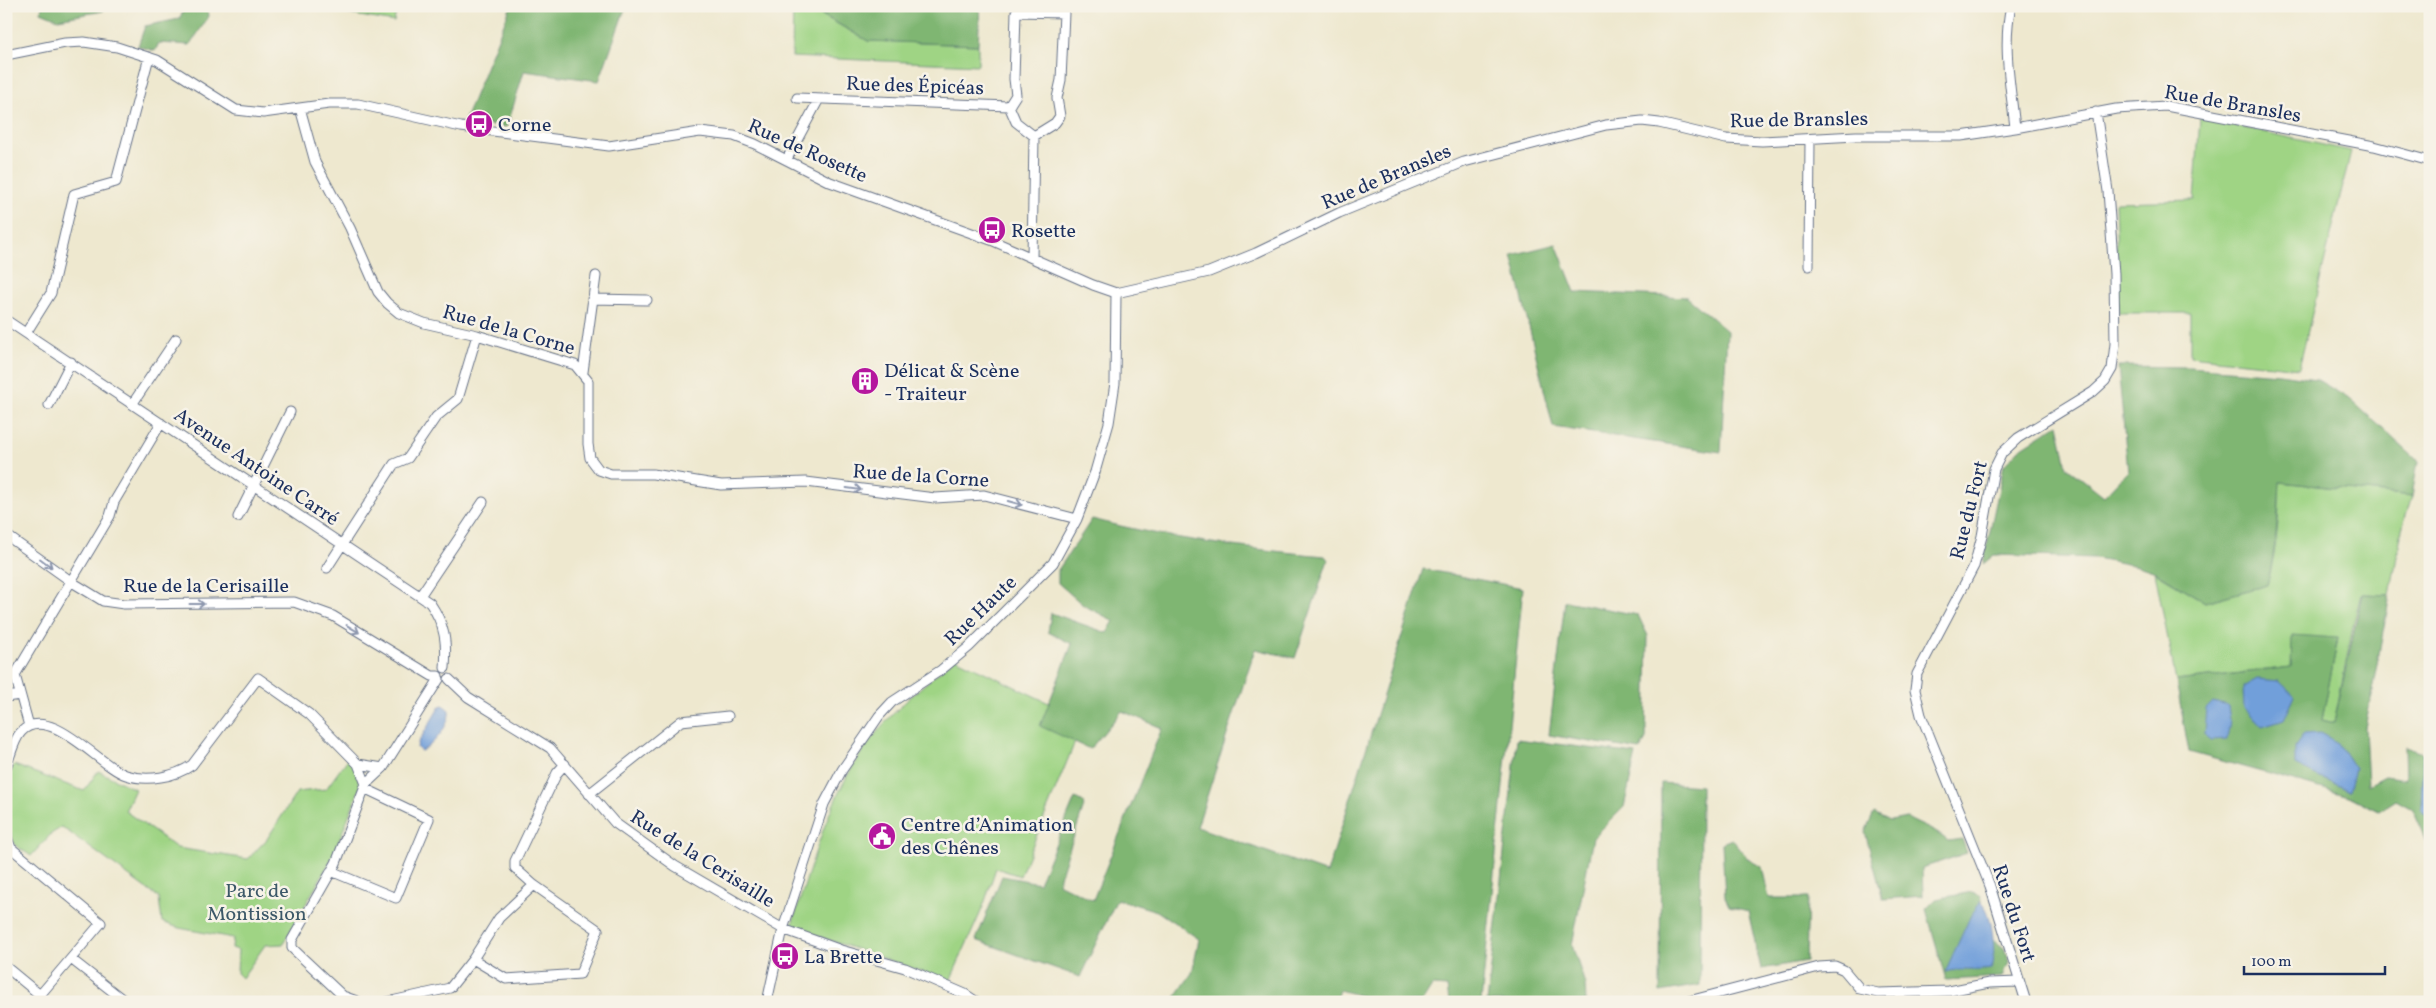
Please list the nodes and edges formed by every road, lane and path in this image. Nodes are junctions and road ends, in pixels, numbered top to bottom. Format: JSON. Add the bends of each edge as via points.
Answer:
{"nodes":[{"id":1,"x":2012,"y":6,"type":"edge"},
{"id":2,"x":1040,"y":10,"type":"edge"},
{"id":3,"x":6,"y":55,"type":"edge"},
{"id":4,"x":149,"y":57,"type":"junction"},
{"id":5,"x":796,"y":98,"type":"dead end"},
{"id":6,"x":819,"y":100,"type":"junction"},
{"id":7,"x":1009,"y":106,"type":"junction"},
{"id":8,"x":300,"y":108,"type":"junction"},
{"id":9,"x":2096,"y":112,"type":"junction"},
{"id":10,"x":2015,"y":128,"type":"junction"},
{"id":11,"x":1034,"y":136,"type":"junction"},
{"id":12,"x":1810,"y":138,"type":"junction"},
{"id":13,"x":787,"y":159,"type":"junction"},
{"id":14,"x":2430,"y":161,"type":"edge"},
{"id":15,"x":1032,"y":258,"type":"junction"},
{"id":16,"x":1810,"y":266,"type":"dead end"},
{"id":17,"x":596,"y":276,"type":"dead end"},
{"id":18,"x":1116,"y":293,"type":"junction"},
{"id":19,"x":592,"y":299,"type":"junction"},
{"id":20,"x":647,"y":300,"type":"dead end"},
{"id":21,"x":6,"y":320,"type":"edge"},
{"id":22,"x":26,"y":332,"type":"junction"},
{"id":23,"x":477,"y":335,"type":"junction"},
{"id":24,"x":176,"y":339,"type":"dead end"},
{"id":25,"x":71,"y":362,"type":"junction"},
{"id":26,"x":583,"y":372,"type":"junction"},
{"id":27,"x":132,"y":403,"type":"junction"},
{"id":28,"x":49,"y":405,"type":"dead end"},
{"id":29,"x":290,"y":412,"type":"dead end"},
{"id":30,"x":161,"y":423,"type":"junction"},
{"id":31,"x":254,"y":485,"type":"junction"},
{"id":32,"x":483,"y":502,"type":"dead end"},
{"id":33,"x":238,"y":516,"type":"dead end"},
{"id":34,"x":1077,"y":519,"type":"junction"},
{"id":35,"x":6,"y":535,"type":"edge"},
{"id":36,"x":342,"y":545,"type":"junction"},
{"id":37,"x":327,"y":568,"type":"dead end"},
{"id":38,"x":72,"y":582,"type":"junction"},
{"id":39,"x":420,"y":596,"type":"junction"},
{"id":40,"x":442,"y":678,"type":"junction"},
{"id":41,"x":20,"y":695,"type":"junction"},
{"id":42,"x":6,"y":697,"type":"edge"},
{"id":43,"x":728,"y":716,"type":"dead end"},
{"id":44,"x":29,"y":726,"type":"junction"},
{"id":45,"x":358,"y":764,"type":"junction"},
{"id":46,"x":565,"y":764,"type":"junction"},
{"id":47,"x":6,"y":767,"type":"edge"},
{"id":48,"x":383,"y":768,"type":"junction"},
{"id":49,"x":365,"y":786,"type":"junction"},
{"id":50,"x":589,"y":794,"type":"junction"},
{"id":51,"x":6,"y":836,"type":"edge"},
{"id":52,"x":331,"y":871,"type":"junction"},
{"id":53,"x":534,"y":886,"type":"junction"},
{"id":54,"x":783,"y":929,"type":"junction"},
{"id":55,"x":71,"y":959,"type":"junction"},
{"id":56,"x":473,"y":959,"type":"junction"},
{"id":57,"x":6,"y":967,"type":"edge"},
{"id":58,"x":2019,"y":982,"type":"junction"},
{"id":59,"x":343,"y":999,"type":"edge"},
{"id":60,"x":126,"y":1002,"type":"edge"},
{"id":61,"x":359,"y":1002,"type":"edge"},
{"id":62,"x":387,"y":1002,"type":"edge"},
{"id":63,"x":767,"y":1002,"type":"edge"},
{"id":64,"x":977,"y":1002,"type":"edge"},
{"id":65,"x":1685,"y":1002,"type":"edge"},
{"id":66,"x":2026,"y":1002,"type":"edge"}],
"edges":[{"from":1,"to":10,"type":"street","via":[[2008,20],[2009,68]]},
{"from":2,"to":7,"type":"street","name":"Rue des Épicéas","via":[[1016,12],[1016,90]]},
{"from":2,"to":11,"type":"street","name":"Rue des Épicéas","via":[[1064,14],[1062,80],[1057,98],[1060,116]]},
{"from":3,"to":4,"type":"street","name":"Rue de Rosette","via":[[84,42],[117,47]]},
{"from":4,"to":8,"type":"street","name":"Rue de Rosette","via":[[236,110],[263,113]]},
{"from":4,"to":22,"type":"street","via":[[116,182],[74,194],[51,294]]},
{"from":5,"to":6,"type":"street","name":"Rue des Épicéas"},
{"from":6,"to":7,"type":"street","name":"Rue des Épicéas"},
{"from":6,"to":13,"type":"street","name":"Rue des Épicéas"},
{"from":7,"to":11,"type":"street","name":"Rue des Épicéas","via":[[1016,122]]},
{"from":8,"to":13,"type":"street","name":"Rue de Rosette","via":[[337,104],[375,106],[461,127],[595,145],[612,146],[700,132],[717,133],[734,136]]},
{"from":8,"to":23,"type":"street","name":"Rue de la Corne","via":[[314,162],[350,228],[378,292],[387,303],[409,317]]},
{"from":9,"to":10,"type":"street","name":"Rue de Bransles"},
{"from":9,"to":14,"type":"street","name":"Rue de Bransles","via":[[2135,106],[2187,109],[2374,146]]},
{"from":9,"to":58,"type":"street","name":"Rue du Fort","via":[[2108,191],[2114,274],[2112,369],[2093,392],[2018,438],[2002,453],[1994,469],[1974,566],[1917,674],[1916,690],[1921,715],[1990,886]]},
{"from":10,"to":12,"type":"street","name":"Rue de Bransles","via":[[1961,136]]},
{"from":11,"to":15,"type":"street"},
{"from":12,"to":16,"type":"street"},
{"from":12,"to":18,"type":"street","name":"Rue de Bransles","via":[[1726,139],[1642,121],[1606,125],[1464,162],[1209,272]]},
{"from":13,"to":15,"type":"street","name":"Rue de Rosette","via":[[830,182]]},
{"from":15,"to":18,"type":"street","name":"Rue de Rosette"},
{"from":17,"to":19,"type":"street"},
{"from":18,"to":34,"type":"street","name":"Rue Haute","via":[[1115,383],[1109,423]]},
{"from":19,"to":20,"type":"street"},
{"from":19,"to":26,"type":"street"},
{"from":21,"to":22,"type":"street","name":"Avenue Antoine Carré"},
{"from":22,"to":25,"type":"street","name":"Avenue Antoine Carré"},
{"from":23,"to":26,"type":"street","name":"Rue de la Corne","via":[[575,365]]},
{"from":23,"to":36,"type":"street","via":[[458,399],[436,417],[408,458],[394,464]]},
{"from":24,"to":27,"type":"street"},
{"from":25,"to":27,"type":"street","name":"Avenue Antoine Carré"},
{"from":25,"to":28,"type":"street"},
{"from":26,"to":34,"type":"street","name":"Rue de la Corne","one_way":true,"via":[[588,382],[590,458],[600,470],[611,474],[653,474],[721,485],[806,482],[935,498],[984,494]]},
{"from":27,"to":30,"type":"street","name":"Avenue Antoine Carré"},
{"from":29,"to":31,"type":"street"},
{"from":30,"to":31,"type":"street","name":"Avenue Antoine Carré"},
{"from":30,"to":38,"type":"street"},
{"from":31,"to":33,"type":"street"},
{"from":31,"to":36,"type":"street","name":"Avenue Antoine Carré"},
{"from":32,"to":39,"type":"street"},
{"from":34,"to":54,"type":"street","name":"Rue Haute","via":[[1053,563],[969,647],[892,702],[862,740],[824,804]]},
{"from":35,"to":38,"type":"street","name":"Rue de la Cerisaille","one_way":true},
{"from":36,"to":37,"type":"street"},
{"from":36,"to":39,"type":"street","name":"Avenue Antoine Carré"},
{"from":38,"to":40,"type":"street","name":"Rue de la Cerisaille","one_way":true,"via":[[103,601],[124,604],[294,602],[333,616],[432,676]]},
{"from":38,"to":41,"type":"street","via":[[15,675]]},
{"from":39,"to":40,"type":"street","name":"Avenue Antoine Carré","via":[[430,603],[441,619],[445,637],[445,668],[450,673]]},
{"from":40,"to":46,"type":"street","name":"Rue de la Cerisaille","via":[[550,748]]},
{"from":40,"to":48,"type":"street"},
{"from":41,"to":42,"type":"street"},
{"from":41,"to":44,"type":"street"},
{"from":43,"to":50,"type":"street","via":[[681,721]]},
{"from":44,"to":45,"type":"street","via":[[42,724],[58,728],[125,775],[146,779],[182,772],[192,764],[258,678],[309,714]]},
{"from":44,"to":47,"type":"street","via":[[20,732]]},
{"from":45,"to":48,"type":"street"},
{"from":45,"to":49,"type":"street"},
{"from":46,"to":50,"type":"street","name":"Rue de la Cerisaille"},
{"from":46,"to":53,"type":"street","via":[[557,773],[515,861],[515,868]]},
{"from":48,"to":49,"type":"street"},
{"from":49,"to":52,"type":"street"},
{"from":49,"to":52,"type":"street","via":[[429,819],[396,898]]},
{"from":50,"to":54,"type":"street","name":"Rue de la Cerisaille","via":[[615,823],[675,866]]},
{"from":51,"to":55,"type":"street","via":[[11,848],[101,923]]},
{"from":52,"to":59,"type":"street","via":[[292,940],[292,948]]},
{"from":53,"to":56,"type":"street","via":[[500,918]]},
{"from":53,"to":56,"type":"street","via":[[598,930],[580,974],[506,979]]},
{"from":54,"to":63,"type":"street","name":"Rue Haute"},
{"from":54,"to":64,"type":"street","name":"Rue de la Cerisaille","via":[[905,968]]},
{"from":55,"to":57,"type":"street","via":[[40,995]]},
{"from":55,"to":60,"type":"street"},
{"from":56,"to":62,"type":"street","via":[[450,988]]},
{"from":58,"to":65,"type":"street","via":[[1989,983],[1949,991],[1878,993],[1860,989],[1844,970],[1835,966]]},
{"from":58,"to":66,"type":"street","name":"Rue du Fort"},
{"from":59,"to":61,"type":"street"}]}
